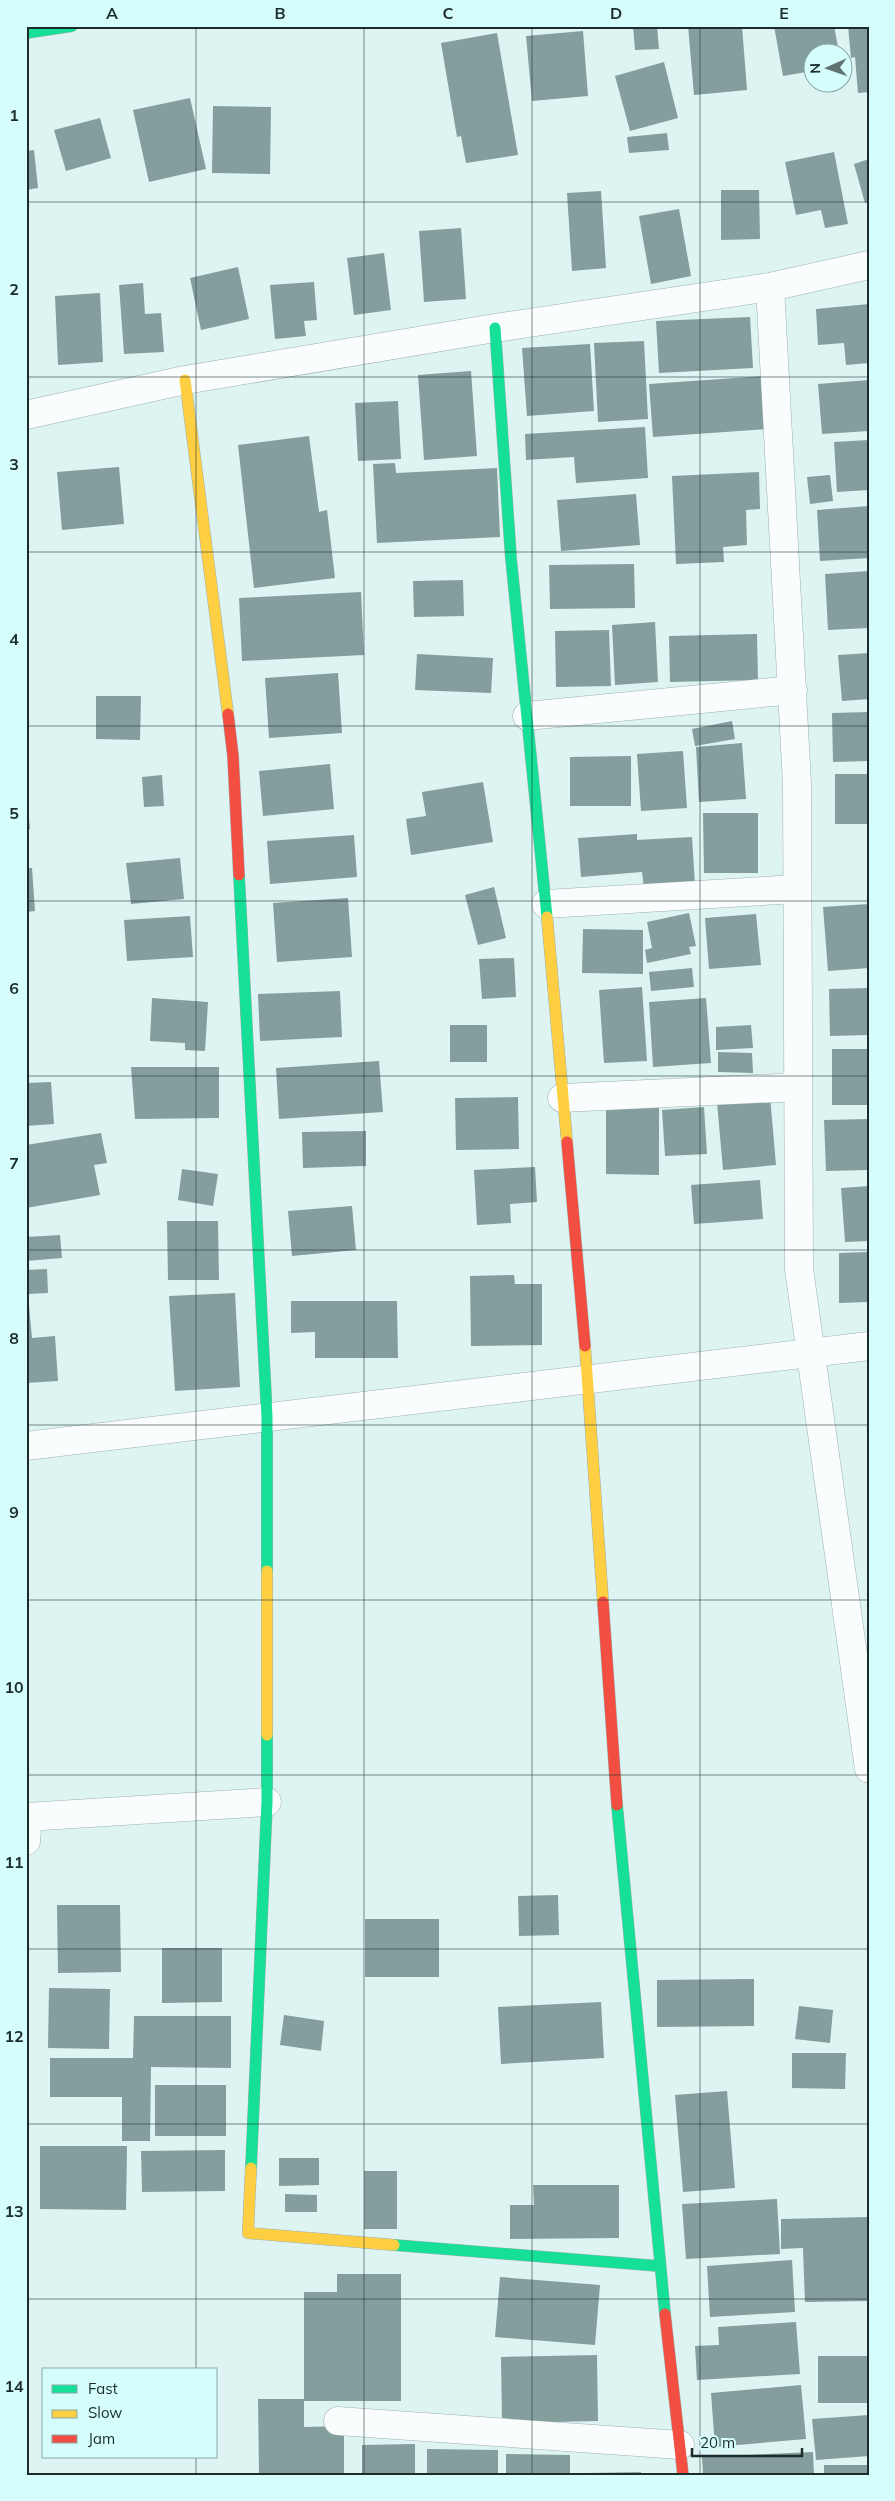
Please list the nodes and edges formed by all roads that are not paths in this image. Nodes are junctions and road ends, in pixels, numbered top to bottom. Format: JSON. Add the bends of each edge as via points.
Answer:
{"nodes":[{"id":1,"x":72,"y":26,"type":"edge"},
{"id":2,"x":26,"y":33,"type":"edge"},
{"id":3,"x":869,"y":265,"type":"edge"},
{"id":4,"x":770,"y":287,"type":"junction"},
{"id":5,"x":495,"y":328,"type":"junction"},
{"id":6,"x":185,"y":380,"type":"junction"},
{"id":7,"x":26,"y":415,"type":"edge"},
{"id":8,"x":793,"y":690,"type":"junction"},
{"id":9,"x":527,"y":716,"type":"junction"},
{"id":10,"x":797,"y":889,"type":"junction"},
{"id":11,"x":546,"y":904,"type":"junction"},
{"id":12,"x":798,"y":1087,"type":"junction"},
{"id":13,"x":562,"y":1098,"type":"junction"},
{"id":14,"x":869,"y":1346,"type":"edge"},
{"id":15,"x":810,"y":1353,"type":"junction"},
{"id":16,"x":588,"y":1379,"type":"junction"},
{"id":17,"x":267,"y":1417,"type":"junction"},
{"id":18,"x":26,"y":1446,"type":"edge"},
{"id":19,"x":869,"y":1769,"type":"edge"},
{"id":20,"x":267,"y":1802,"type":"junction"},
{"id":21,"x":27,"y":1825,"type":"edge"},
{"id":22,"x":659,"y":2266,"type":"junction"},
{"id":23,"x":338,"y":2421,"type":"dead end"},
{"id":24,"x":680,"y":2445,"type":"junction"},
{"id":25,"x":683,"y":2475,"type":"edge"}],
"edges":[{"from":1,"to":2,"type":"street"},
{"from":3,"to":4,"type":"street"},
{"from":4,"to":5,"type":"street"},
{"from":4,"to":8,"type":"street"},
{"from":5,"to":6,"type":"street"},
{"from":5,"to":9,"type":"street","via":[[511,558]]},
{"from":6,"to":7,"type":"street"},
{"from":6,"to":17,"type":"street","via":[[233,756]]},
{"from":8,"to":9,"type":"street"},
{"from":8,"to":10,"type":"street"},
{"from":9,"to":11,"type":"street"},
{"from":10,"to":11,"type":"street"},
{"from":10,"to":12,"type":"street"},
{"from":11,"to":13,"type":"street"},
{"from":12,"to":13,"type":"street"},
{"from":12,"to":15,"type":"street","via":[[799,1269]]},
{"from":13,"to":16,"type":"street"},
{"from":14,"to":15,"type":"street"},
{"from":15,"to":16,"type":"street"},
{"from":15,"to":19,"type":"street"},
{"from":16,"to":17,"type":"street"},
{"from":16,"to":22,"type":"street","via":[[616,1794]]},
{"from":17,"to":18,"type":"street"},
{"from":17,"to":20,"type":"street"},
{"from":20,"to":21,"type":"street"},
{"from":20,"to":22,"type":"street","via":[[248,2233]]},
{"from":22,"to":24,"type":"street"},
{"from":23,"to":24,"type":"street"},
{"from":24,"to":25,"type":"street"}]}
